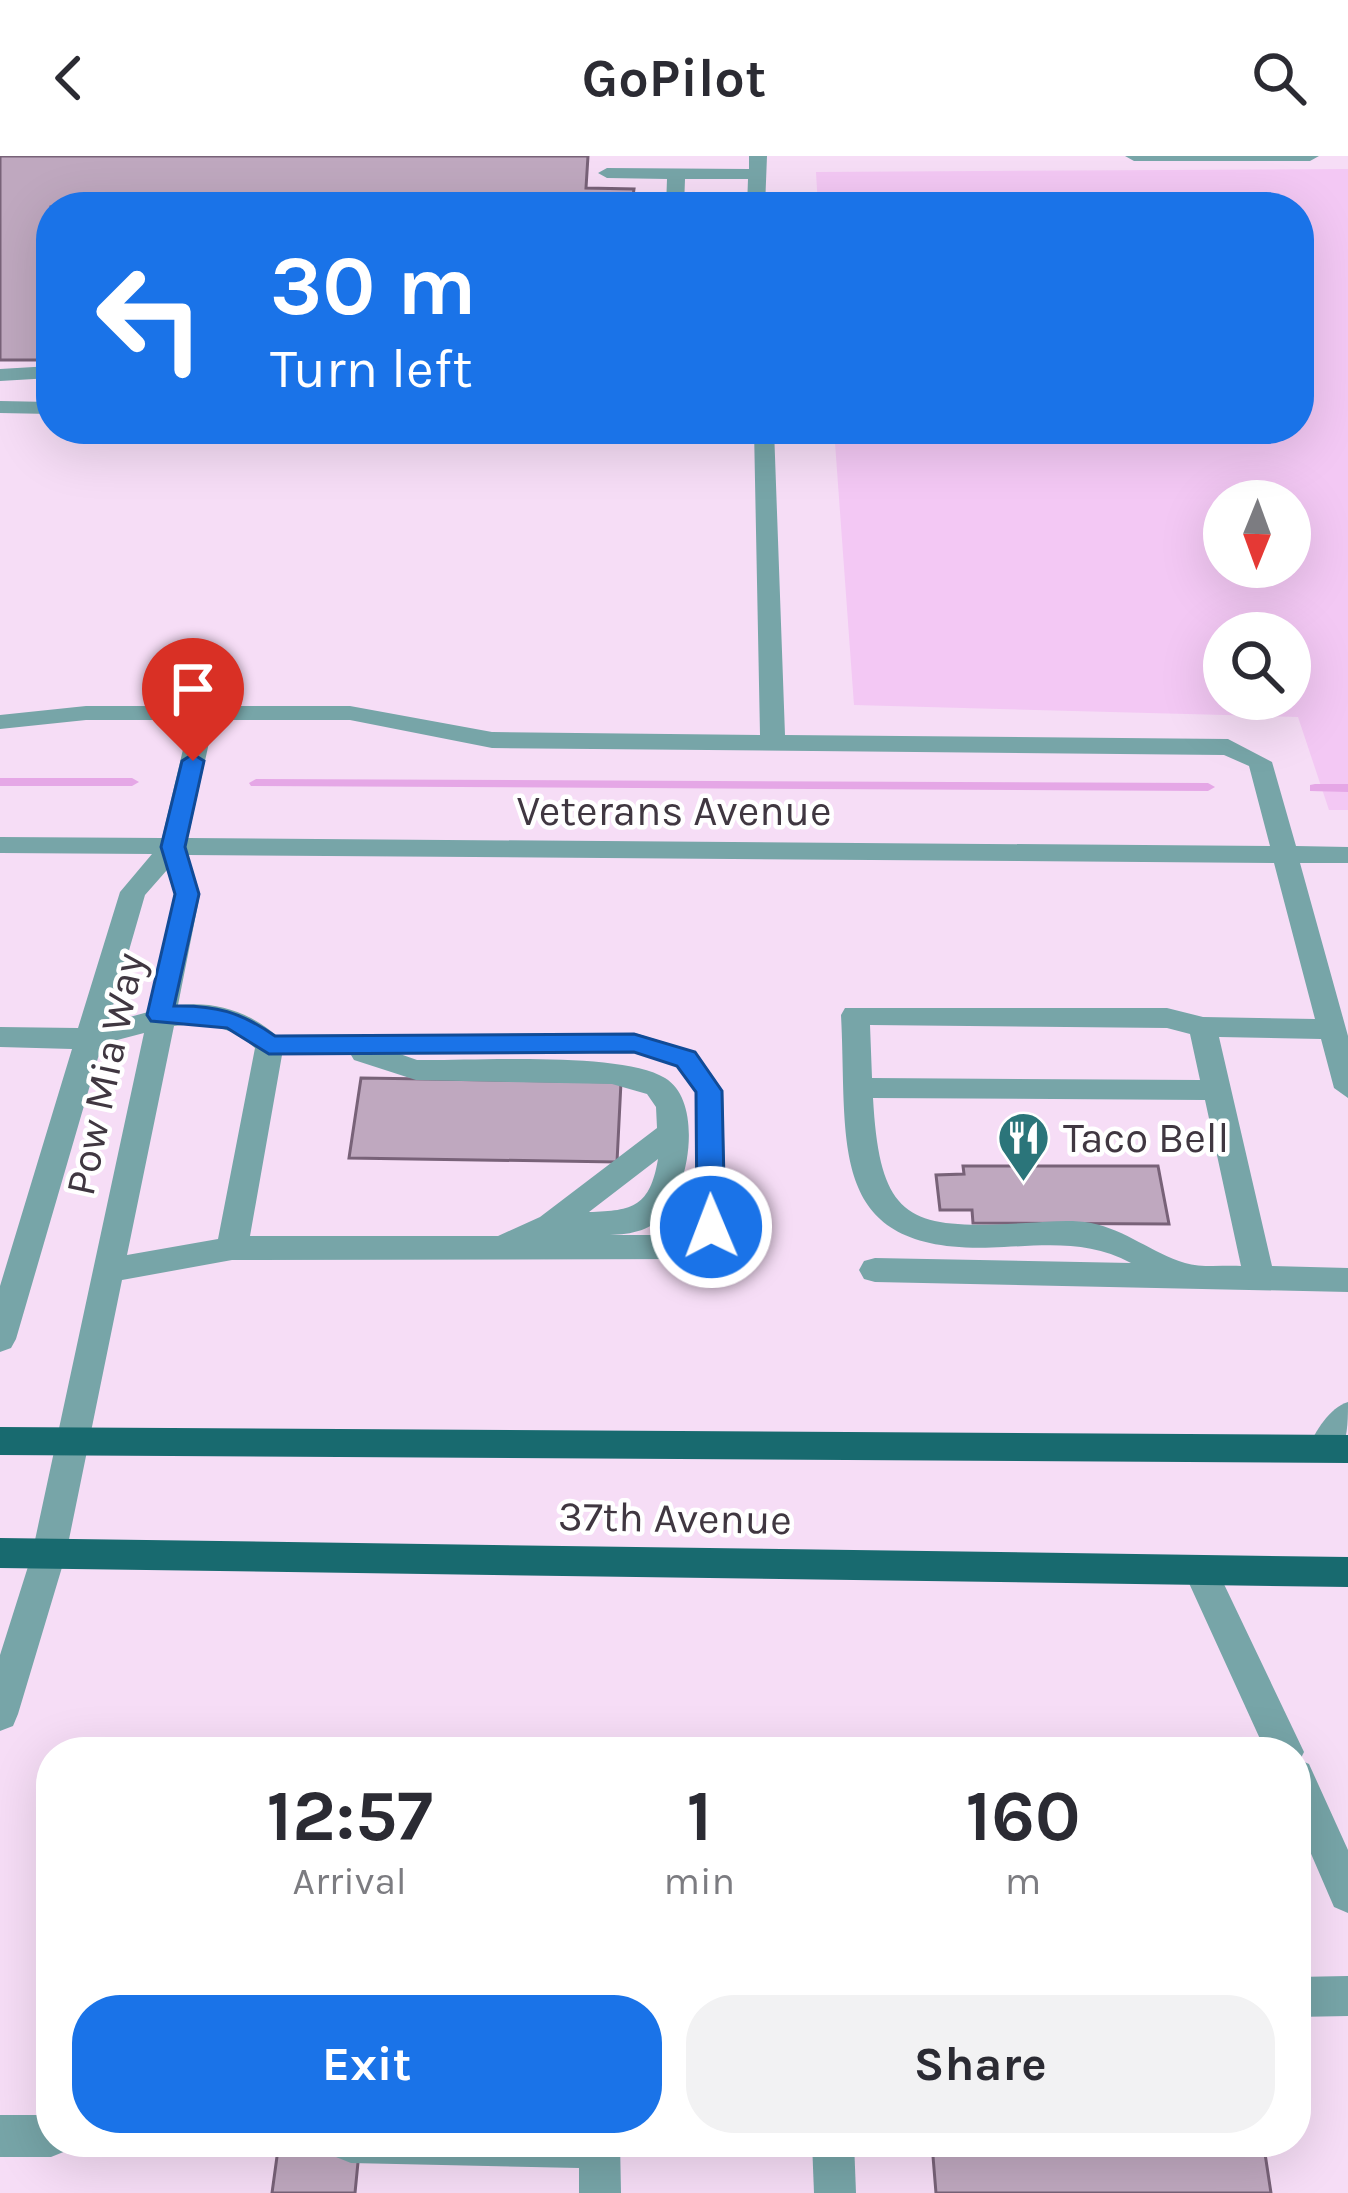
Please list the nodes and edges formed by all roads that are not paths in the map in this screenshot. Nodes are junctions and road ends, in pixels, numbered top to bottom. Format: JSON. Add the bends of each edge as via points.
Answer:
{"nodes":[{"id":1,"x":1134,"y":156,"type":"edge"},
{"id":2,"x":1310,"y":156,"type":"edge"},
{"id":3,"x":756,"y":165,"type":"edge"},
{"id":4,"x":607,"y":173,"type":"dead end"},
{"id":5,"x":676,"y":173,"type":"junction"},
{"id":6,"x":675,"y":192,"type":"edge"},
{"id":7,"x":36,"y":373,"type":"edge"},
{"id":8,"x":0,"y":375,"type":"edge"},
{"id":9,"x":0,"y":407,"type":"edge"},
{"id":10,"x":36,"y":408,"type":"edge"},
{"id":11,"x":764,"y":444,"type":"edge"},
{"id":12,"x":203,"y":715,"type":"junction"},
{"id":13,"x":0,"y":722,"type":"edge"},
{"id":14,"x":773,"y":743,"type":"junction"},
{"id":15,"x":0,"y":845,"type":"edge"},
{"id":16,"x":173,"y":847,"type":"junction"},
{"id":17,"x":1287,"y":855,"type":"junction"},
{"id":18,"x":1348,"y":855,"type":"edge"},
{"id":19,"x":1336,"y":1014,"type":"edge"},
{"id":20,"x":160,"y":1015,"type":"junction"},
{"id":21,"x":1203,"y":1027,"type":"junction"},
{"id":22,"x":0,"y":1037,"type":"edge"},
{"id":23,"x":91,"y":1037,"type":"junction"},
{"id":24,"x":269,"y":1045,"type":"junction"},
{"id":25,"x":338,"y":1045,"type":"junction"},
{"id":26,"x":861,"y":1088,"type":"junction"},
{"id":27,"x":1348,"y":1088,"type":"edge"},
{"id":28,"x":1217,"y":1090,"type":"junction"},
{"id":29,"x":672,"y":1132,"type":"junction"},
{"id":30,"x":551,"y":1225,"type":"junction"},
{"id":31,"x":232,"y":1248,"type":"junction"},
{"id":32,"x":497,"y":1248,"type":"junction"},
{"id":33,"x":874,"y":1270,"type":"dead end"},
{"id":34,"x":108,"y":1271,"type":"junction"},
{"id":35,"x":1184,"y":1276,"type":"junction"},
{"id":36,"x":1259,"y":1278,"type":"junction"},
{"id":37,"x":1348,"y":1280,"type":"edge"},
{"id":38,"x":0,"y":1339,"type":"edge"},
{"id":39,"x":1348,"y":1415,"type":"edge"},
{"id":40,"x":73,"y":1439,"type":"junction"},
{"id":41,"x":0,"y":1441,"type":"edge"},
{"id":42,"x":1336,"y":1449,"type":"edge"},
{"id":43,"x":0,"y":1553,"type":"edge"},
{"id":44,"x":49,"y":1554,"type":"junction"},
{"id":45,"x":1200,"y":1570,"type":"junction"},
{"id":46,"x":1348,"y":1572,"type":"edge"},
{"id":47,"x":0,"y":1714,"type":"edge"},
{"id":48,"x":1278,"y":1737,"type":"edge"},
{"id":49,"x":1311,"y":1807,"type":"edge"},
{"id":50,"x":1347,"y":1880,"type":"edge"},
{"id":51,"x":1348,"y":1996,"type":"edge"},
{"id":52,"x":1311,"y":1997,"type":"edge"},
{"id":53,"x":0,"y":2136,"type":"edge"},
{"id":54,"x":36,"y":2136,"type":"edge"},
{"id":55,"x":601,"y":2157,"type":"edge"},
{"id":56,"x":834,"y":2157,"type":"edge"},
{"id":57,"x":600,"y":2193,"type":"edge"},
{"id":58,"x":835,"y":2193,"type":"edge"}],
"edges":[{"from":1,"to":2,"type":"street"},
{"from":3,"to":5,"type":"street"},
{"from":4,"to":5,"type":"street"},
{"from":5,"to":6,"type":"street"},
{"from":7,"to":8,"type":"street"},
{"from":9,"to":10,"type":"street"},
{"from":11,"to":14,"type":"street"},
{"from":12,"to":13,"type":"street","via":[[86,713]]},
{"from":12,"to":14,"type":"street","via":[[350,713],[492,740]]},
{"from":12,"to":16,"type":"street"},
{"from":14,"to":17,"type":"street","via":[[1228,748],[1260,762]]},
{"from":15,"to":16,"type":"street","name":"Veterans Avenue"},
{"from":16,"to":17,"type":"street","name":"Veterans Avenue"},
{"from":16,"to":20,"type":"street","name":"Pow Mia Way","via":[[187,894]]},
{"from":16,"to":23,"type":"street","name":"Pow Mia Way","via":[[133,892]]},
{"from":17,"to":18,"type":"street","name":"Veterans Avenue"},
{"from":17,"to":19,"type":"street"},
{"from":19,"to":21,"type":"street"},
{"from":19,"to":27,"type":"street"},
{"from":20,"to":23,"type":"street"},
{"from":20,"to":24,"type":"street","via":[[235,1020]]},
{"from":20,"to":34,"type":"street","name":"Pow Mia Way"},
{"from":21,"to":26,"type":"street","via":[[1167,1018],[855,1015]]},
{"from":21,"to":28,"type":"street"},
{"from":22,"to":23,"type":"street"},
{"from":23,"to":38,"type":"street","name":"Pow Mia Way"},
{"from":24,"to":25,"type":"street"},
{"from":24,"to":31,"type":"street"},
{"from":25,"to":29,"type":"street","via":[[416,1070],[635,1077],[671,1105]]},
{"from":25,"to":32,"type":"street","via":[[634,1043],[686,1059],[700,1072],[709,1091],[711,1227],[702,1240],[689,1247]]},
{"from":26,"to":28,"type":"street"},
{"from":26,"to":35,"type":"street","via":[[867,1176],[902,1225],[931,1234],[1088,1233]]},
{"from":28,"to":36,"type":"street"},
{"from":29,"to":30,"type":"street"},
{"from":29,"to":30,"type":"street","via":[[666,1192],[646,1214],[627,1223]]},
{"from":30,"to":32,"type":"street"},
{"from":31,"to":32,"type":"street"},
{"from":31,"to":34,"type":"street"},
{"from":33,"to":35,"type":"street"},
{"from":34,"to":40,"type":"street","name":"Pow Mia Way"},
{"from":35,"to":36,"type":"street"},
{"from":36,"to":37,"type":"street"},
{"from":39,"to":42,"type":"street"},
{"from":40,"to":41,"type":"main road","name":"37th Avenue"},
{"from":40,"to":42,"type":"main road","name":"37th Avenue"},
{"from":40,"to":44,"type":"street","name":"Pow Mia Way"},
{"from":43,"to":44,"type":"main road","name":"37th Avenue"},
{"from":44,"to":45,"type":"main road","name":"37th Avenue"},
{"from":44,"to":47,"type":"street","name":"Pow Mia Way"},
{"from":45,"to":46,"type":"main road","name":"37th Avenue"},
{"from":45,"to":48,"type":"street"},
{"from":49,"to":50,"type":"street"},
{"from":51,"to":52,"type":"street"},
{"from":53,"to":54,"type":"street"},
{"from":55,"to":57,"type":"street"},
{"from":56,"to":58,"type":"street"}]}
